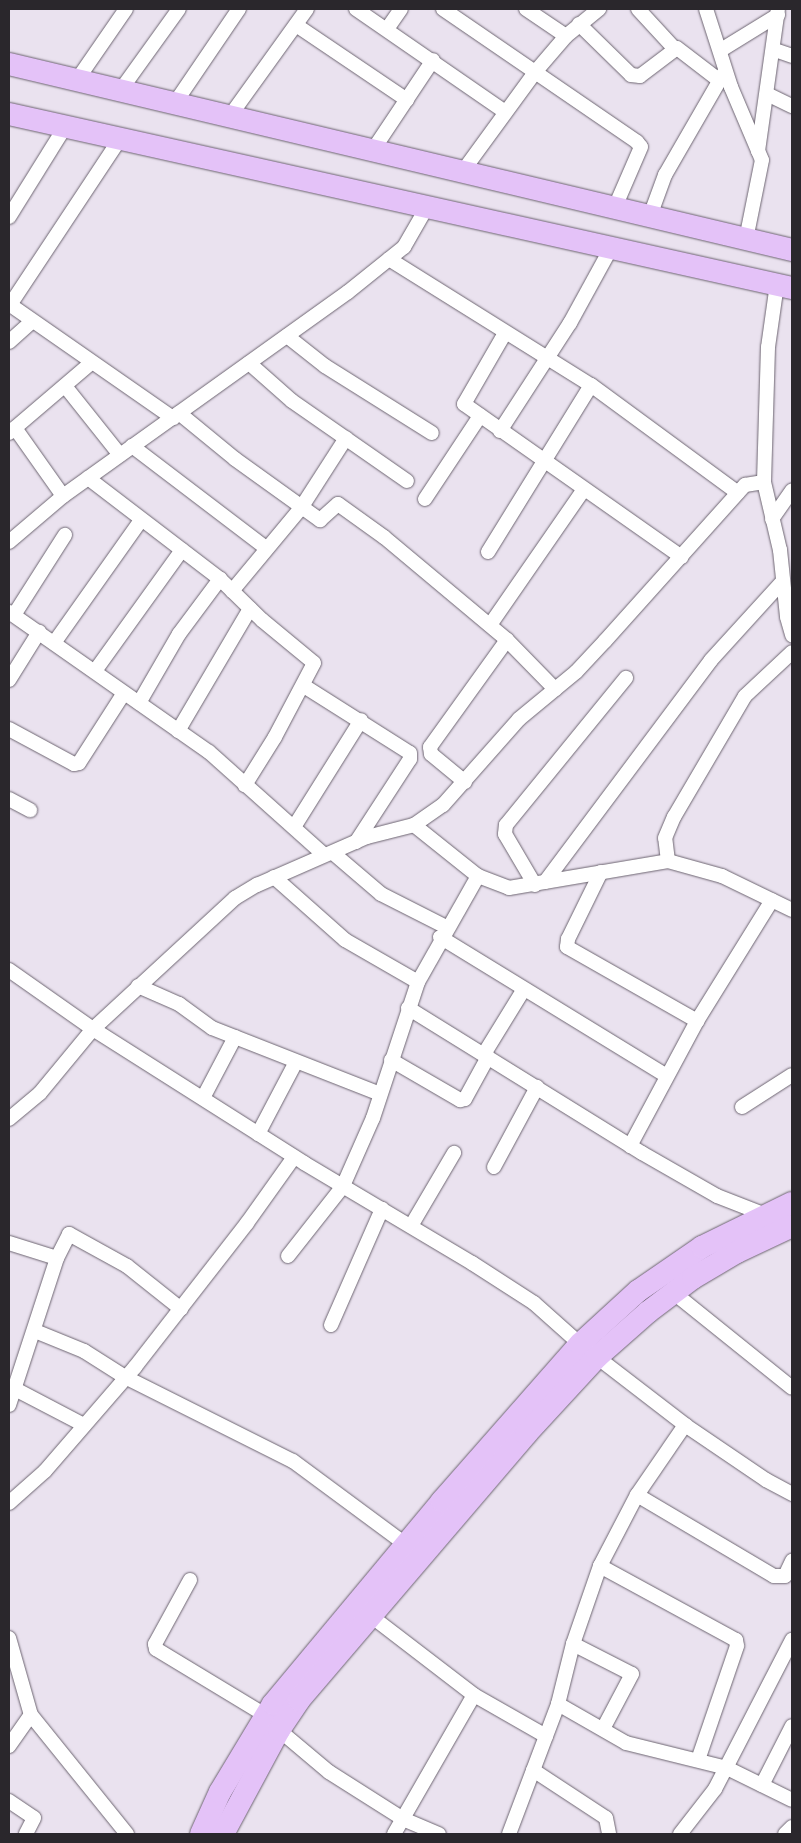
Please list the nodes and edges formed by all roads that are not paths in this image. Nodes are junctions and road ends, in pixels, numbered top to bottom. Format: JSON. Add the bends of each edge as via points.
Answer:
{"nodes":[{"id":1,"x":126,"y":9,"type":"edge"},
{"id":2,"x":179,"y":9,"type":"edge"},
{"id":3,"x":239,"y":9,"type":"edge"},
{"id":4,"x":308,"y":9,"type":"edge"},
{"id":5,"x":356,"y":9,"type":"edge"},
{"id":6,"x":401,"y":9,"type":"edge"},
{"id":7,"x":443,"y":9,"type":"edge"},
{"id":8,"x":526,"y":9,"type":"edge"},
{"id":9,"x":599,"y":9,"type":"edge"},
{"id":10,"x":638,"y":9,"type":"edge"},
{"id":11,"x":706,"y":9,"type":"edge"},
{"id":12,"x":778,"y":12,"type":"edge"},
{"id":13,"x":579,"y":24,"type":"junction"},
{"id":14,"x":296,"y":25,"type":"junction"},
{"id":15,"x":387,"y":29,"type":"junction"},
{"id":16,"x":566,"y":36,"type":"junction"},
{"id":17,"x":674,"y":48,"type":"junction"},
{"id":18,"x":721,"y":50,"type":"junction"},
{"id":19,"x":775,"y":50,"type":"junction"},
{"id":20,"x":792,"y":56,"type":"edge"},
{"id":21,"x":434,"y":60,"type":"junction"},
{"id":22,"x":9,"y":64,"type":"edge"},
{"id":23,"x":536,"y":71,"type":"junction"},
{"id":24,"x":723,"y":75,"type":"junction"},
{"id":25,"x":77,"y":80,"type":"junction"},
{"id":26,"x":120,"y":90,"type":"junction"},
{"id":27,"x":768,"y":94,"type":"junction"},
{"id":28,"x":407,"y":100,"type":"junction"},
{"id":29,"x":175,"y":103,"type":"junction"},
{"id":30,"x":792,"y":106,"type":"edge"},
{"id":31,"x":504,"y":111,"type":"junction"},
{"id":32,"x":9,"y":114,"type":"edge"},
{"id":33,"x":230,"y":116,"type":"junction"},
{"id":34,"x":65,"y":126,"type":"junction"},
{"id":35,"x":120,"y":139,"type":"junction"},
{"id":36,"x":374,"y":150,"type":"junction"},
{"id":37,"x":758,"y":151,"type":"junction"},
{"id":38,"x":462,"y":171,"type":"junction"},
{"id":39,"x":427,"y":207,"type":"junction"},
{"id":40,"x":615,"y":208,"type":"junction"},
{"id":41,"x":9,"y":216,"type":"edge"},
{"id":42,"x":650,"y":216,"type":"junction"},
{"id":43,"x":746,"y":239,"type":"junction"},
{"id":44,"x":611,"y":248,"type":"junction"},
{"id":45,"x":792,"y":250,"type":"edge"},
{"id":46,"x":389,"y":259,"type":"junction"},
{"id":47,"x":784,"y":286,"type":"edge"},
{"id":48,"x":10,"y":305,"type":"edge"},
{"id":49,"x":32,"y":322,"type":"junction"},
{"id":50,"x":505,"y":332,"type":"junction"},
{"id":51,"x":287,"y":336,"type":"junction"},
{"id":52,"x":9,"y":342,"type":"edge"},
{"id":53,"x":547,"y":358,"type":"junction"},
{"id":54,"x":92,"y":362,"type":"junction"},
{"id":55,"x":249,"y":363,"type":"junction"},
{"id":56,"x":591,"y":385,"type":"junction"},
{"id":57,"x":65,"y":386,"type":"junction"},
{"id":58,"x":176,"y":415,"type":"junction"},
{"id":59,"x":480,"y":416,"type":"junction"},
{"id":60,"x":12,"y":431,"type":"edge"},
{"id":61,"x":500,"y":431,"type":"junction"},
{"id":62,"x":432,"y":434,"type":"dead end"},
{"id":63,"x":346,"y":438,"type":"junction"},
{"id":64,"x":132,"y":446,"type":"junction"},
{"id":65,"x":120,"y":455,"type":"junction"},
{"id":66,"x":544,"y":460,"type":"junction"},
{"id":67,"x":88,"y":478,"type":"junction"},
{"id":68,"x":407,"y":481,"type":"dead end"},
{"id":69,"x":764,"y":482,"type":"junction"},
{"id":70,"x":584,"y":488,"type":"junction"},
{"id":71,"x":792,"y":490,"type":"edge"},
{"id":72,"x":738,"y":492,"type":"junction"},
{"id":73,"x":63,"y":496,"type":"junction"},
{"id":74,"x":425,"y":499,"type":"dead end"},
{"id":75,"x":301,"y":508,"type":"junction"},
{"id":76,"x":772,"y":519,"type":"junction"},
{"id":77,"x":140,"y":520,"type":"junction"},
{"id":78,"x":65,"y":535,"type":"dead end"},
{"id":79,"x":9,"y":542,"type":"edge"},
{"id":80,"x":266,"y":548,"type":"junction"},
{"id":81,"x":182,"y":550,"type":"junction"},
{"id":82,"x":488,"y":552,"type":"dead end"},
{"id":83,"x":682,"y":557,"type":"junction"},
{"id":84,"x":220,"y":579,"type":"junction"},
{"id":85,"x":782,"y":582,"type":"junction"},
{"id":86,"x":232,"y":591,"type":"junction"},
{"id":87,"x":250,"y":609,"type":"junction"},
{"id":88,"x":11,"y":613,"type":"edge"},
{"id":89,"x":490,"y":625,"type":"junction"},
{"id":90,"x":791,"y":627,"type":"edge"},
{"id":91,"x":38,"y":632,"type":"junction"},
{"id":92,"x":507,"y":640,"type":"junction"},
{"id":93,"x":54,"y":643,"type":"junction"},
{"id":94,"x":792,"y":652,"type":"edge"},
{"id":95,"x":95,"y":671,"type":"junction"},
{"id":96,"x":626,"y":678,"type":"dead end"},
{"id":97,"x":9,"y":680,"type":"edge"},
{"id":98,"x":304,"y":686,"type":"junction"},
{"id":99,"x":555,"y":689,"type":"junction"},
{"id":100,"x":124,"y":692,"type":"junction"},
{"id":101,"x":139,"y":703,"type":"junction"},
{"id":102,"x":361,"y":720,"type":"junction"},
{"id":103,"x":9,"y":729,"type":"edge"},
{"id":104,"x":178,"y":731,"type":"junction"},
{"id":105,"x":465,"y":782,"type":"junction"},
{"id":106,"x":245,"y":785,"type":"junction"},
{"id":107,"x":9,"y":799,"type":"edge"},
{"id":108,"x":30,"y":810,"type":"dead end"},
{"id":109,"x":414,"y":825,"type":"junction"},
{"id":110,"x":294,"y":827,"type":"junction"},
{"id":111,"x":355,"y":843,"type":"junction"},
{"id":112,"x":329,"y":854,"type":"junction"},
{"id":113,"x":668,"y":861,"type":"junction"},
{"id":114,"x":601,"y":872,"type":"junction"},
{"id":115,"x":478,"y":876,"type":"junction"},
{"id":116,"x":274,"y":877,"type":"junction"},
{"id":117,"x":540,"y":884,"type":"junction"},
{"id":118,"x":772,"y":900,"type":"junction"},
{"id":119,"x":792,"y":910,"type":"edge"},
{"id":120,"x":443,"y":932,"type":"junction"},
{"id":121,"x":9,"y":970,"type":"edge"},
{"id":122,"x":418,"y":982,"type":"junction"},
{"id":123,"x":138,"y":986,"type":"junction"},
{"id":124,"x":524,"y":989,"type":"junction"},
{"id":125,"x":408,"y":1008,"type":"junction"},
{"id":126,"x":696,"y":1021,"type":"junction"},
{"id":127,"x":93,"y":1029,"type":"junction"},
{"id":128,"x":235,"y":1037,"type":"junction"},
{"id":129,"x":486,"y":1055,"type":"junction"},
{"id":130,"x":391,"y":1060,"type":"junction"},
{"id":131,"x":296,"y":1062,"type":"junction"},
{"id":132,"x":792,"y":1075,"type":"edge"},
{"id":133,"x":667,"y":1076,"type":"junction"},
{"id":134,"x":537,"y":1087,"type":"junction"},
{"id":135,"x":380,"y":1094,"type":"junction"},
{"id":136,"x":203,"y":1098,"type":"junction"},
{"id":137,"x":742,"y":1108,"type":"dead end"},
{"id":138,"x":9,"y":1119,"type":"edge"},
{"id":139,"x":258,"y":1134,"type":"junction"},
{"id":140,"x":630,"y":1146,"type":"junction"},
{"id":141,"x":454,"y":1153,"type":"dead end"},
{"id":142,"x":294,"y":1157,"type":"junction"},
{"id":143,"x":494,"y":1167,"type":"dead end"},
{"id":144,"x":343,"y":1186,"type":"junction"},
{"id":145,"x":792,"y":1203,"type":"edge"},
{"id":146,"x":382,"y":1209,"type":"junction"},
{"id":147,"x":766,"y":1215,"type":"junction"},
{"id":148,"x":410,"y":1226,"type":"junction"},
{"id":149,"x":792,"y":1226,"type":"edge"},
{"id":150,"x":9,"y":1242,"type":"edge"},
{"id":151,"x":288,"y":1256,"type":"dead end"},
{"id":152,"x":57,"y":1258,"type":"junction"},
{"id":153,"x":674,"y":1293,"type":"junction"},
{"id":154,"x":180,"y":1309,"type":"junction"},
{"id":155,"x":330,"y":1325,"type":"dead end"},
{"id":156,"x":35,"y":1331,"type":"junction"},
{"id":157,"x":589,"y":1351,"type":"junction"},
{"id":158,"x":125,"y":1377,"type":"junction"},
{"id":159,"x":792,"y":1388,"type":"edge"},
{"id":160,"x":15,"y":1389,"type":"junction"},
{"id":161,"x":9,"y":1406,"type":"edge"},
{"id":162,"x":685,"y":1425,"type":"junction"},
{"id":163,"x":84,"y":1426,"type":"junction"},
{"id":164,"x":792,"y":1494,"type":"edge"},
{"id":165,"x":637,"y":1495,"type":"junction"},
{"id":166,"x":9,"y":1504,"type":"edge"},
{"id":167,"x":405,"y":1544,"type":"junction"},
{"id":168,"x":792,"y":1560,"type":"edge"},
{"id":169,"x":600,"y":1566,"type":"junction"},
{"id":170,"x":190,"y":1580,"type":"dead end"},
{"id":171,"x":371,"y":1616,"type":"junction"},
{"id":172,"x":9,"y":1640,"type":"edge"},
{"id":173,"x":792,"y":1640,"type":"edge"},
{"id":174,"x":573,"y":1644,"type":"junction"},
{"id":175,"x":474,"y":1695,"type":"junction"},
{"id":176,"x":558,"y":1704,"type":"junction"},
{"id":177,"x":31,"y":1716,"type":"junction"},
{"id":178,"x":272,"y":1722,"type":"junction"},
{"id":179,"x":792,"y":1726,"type":"edge"},
{"id":180,"x":603,"y":1729,"type":"junction"},
{"id":181,"x":546,"y":1736,"type":"junction"},
{"id":182,"x":9,"y":1746,"type":"edge"},
{"id":183,"x":698,"y":1760,"type":"junction"},
{"id":184,"x":727,"y":1768,"type":"junction"},
{"id":185,"x":533,"y":1770,"type":"junction"},
{"id":186,"x":762,"y":1785,"type":"junction"},
{"id":187,"x":792,"y":1800,"type":"edge"},
{"id":188,"x":9,"y":1801,"type":"edge"},
{"id":189,"x":403,"y":1819,"type":"junction"},
{"id":190,"x":792,"y":1827,"type":"edge"},
{"id":191,"x":26,"y":1834,"type":"edge"},
{"id":192,"x":127,"y":1834,"type":"edge"},
{"id":193,"x":201,"y":1834,"type":"edge"},
{"id":194,"x":223,"y":1834,"type":"edge"},
{"id":195,"x":394,"y":1834,"type":"edge"},
{"id":196,"x":439,"y":1834,"type":"edge"},
{"id":197,"x":509,"y":1834,"type":"edge"},
{"id":198,"x":609,"y":1834,"type":"edge"},
{"id":199,"x":680,"y":1834,"type":"edge"},
{"id":200,"x":785,"y":1834,"type":"edge"}],
"edges":[{"from":1,"to":25,"type":"street"},
{"from":2,"to":26,"type":"street"},
{"from":3,"to":29,"type":"street"},
{"from":4,"to":14,"type":"street"},
{"from":5,"to":15,"type":"street"},
{"from":6,"to":15,"type":"street"},
{"from":7,"to":23,"type":"street"},
{"from":8,"to":16,"type":"street"},
{"from":9,"to":13,"type":"street"},
{"from":10,"to":17,"type":"street"},
{"from":11,"to":18,"type":"street"},
{"from":12,"to":18,"type":"street"},
{"from":12,"to":19,"type":"street"},
{"from":13,"to":16,"type":"street"},
{"from":13,"to":17,"type":"street","via":[[631,76],[640,76]]},
{"from":14,"to":28,"type":"street"},
{"from":14,"to":33,"type":"street"},
{"from":15,"to":21,"type":"street"},
{"from":16,"to":23,"type":"street"},
{"from":17,"to":24,"type":"street","via":[[681,49]]},
{"from":18,"to":24,"type":"street"},
{"from":19,"to":20,"type":"street"},
{"from":19,"to":27,"type":"street"},
{"from":21,"to":28,"type":"street"},
{"from":21,"to":31,"type":"street"},
{"from":22,"to":25,"type":"main road"},
{"from":23,"to":31,"type":"street"},
{"from":23,"to":40,"type":"street","via":[[639,144]]},
{"from":24,"to":37,"type":"street"},
{"from":24,"to":42,"type":"street","via":[[665,175]]},
{"from":25,"to":26,"type":"main road"},
{"from":26,"to":29,"type":"main road"},
{"from":27,"to":30,"type":"street"},
{"from":27,"to":37,"type":"street"},
{"from":28,"to":36,"type":"street"},
{"from":29,"to":33,"type":"main road"},
{"from":31,"to":38,"type":"street"},
{"from":32,"to":34,"type":"main road"},
{"from":33,"to":36,"type":"main road"},
{"from":34,"to":35,"type":"main road"},
{"from":34,"to":41,"type":"street"},
{"from":35,"to":39,"type":"main road"},
{"from":35,"to":48,"type":"street"},
{"from":36,"to":38,"type":"main road"},
{"from":37,"to":43,"type":"street","via":[[762,160]]},
{"from":38,"to":40,"type":"main road"},
{"from":39,"to":44,"type":"main road"},
{"from":39,"to":46,"type":"street","via":[[408,241]]},
{"from":40,"to":42,"type":"main road"},
{"from":42,"to":43,"type":"main road"},
{"from":43,"to":45,"type":"main road"},
{"from":44,"to":47,"type":"main road"},
{"from":44,"to":53,"type":"street","via":[[580,308]]},
{"from":46,"to":50,"type":"street"},
{"from":46,"to":51,"type":"street"},
{"from":47,"to":69,"type":"street","via":[[768,348]]},
{"from":48,"to":49,"type":"street"},
{"from":49,"to":52,"type":"street"},
{"from":49,"to":54,"type":"street"},
{"from":50,"to":53,"type":"street"},
{"from":50,"to":59,"type":"street","via":[[464,403]]},
{"from":51,"to":55,"type":"street"},
{"from":51,"to":62,"type":"street","via":[[325,366]]},
{"from":53,"to":56,"type":"street"},
{"from":53,"to":61,"type":"street"},
{"from":54,"to":57,"type":"street"},
{"from":54,"to":58,"type":"street"},
{"from":55,"to":58,"type":"street"},
{"from":55,"to":63,"type":"street","via":[[292,400]]},
{"from":56,"to":66,"type":"street"},
{"from":56,"to":72,"type":"street"},
{"from":57,"to":60,"type":"street"},
{"from":57,"to":65,"type":"street"},
{"from":58,"to":64,"type":"street"},
{"from":58,"to":75,"type":"street"},
{"from":59,"to":61,"type":"street"},
{"from":59,"to":74,"type":"street"},
{"from":60,"to":73,"type":"street"},
{"from":61,"to":66,"type":"street"},
{"from":63,"to":68,"type":"street"},
{"from":63,"to":75,"type":"street"},
{"from":64,"to":65,"type":"street"},
{"from":64,"to":80,"type":"street"},
{"from":65,"to":67,"type":"street"},
{"from":66,"to":70,"type":"street"},
{"from":66,"to":82,"type":"street"},
{"from":67,"to":73,"type":"street"},
{"from":67,"to":77,"type":"street"},
{"from":69,"to":72,"type":"street","via":[[753,482]]},
{"from":69,"to":76,"type":"street"},
{"from":70,"to":83,"type":"street"},
{"from":70,"to":89,"type":"street"},
{"from":71,"to":76,"type":"street"},
{"from":72,"to":83,"type":"street"},
{"from":73,"to":79,"type":"street"},
{"from":75,"to":80,"type":"street"},
{"from":75,"to":89,"type":"street","via":[[320,520],[338,504],[384,537]]},
{"from":76,"to":85,"type":"street","via":[[780,550]]},
{"from":77,"to":81,"type":"street"},
{"from":77,"to":93,"type":"street"},
{"from":78,"to":88,"type":"street"},
{"from":80,"to":86,"type":"street"},
{"from":81,"to":84,"type":"street"},
{"from":81,"to":95,"type":"street"},
{"from":83,"to":99,"type":"street","via":[[576,672]]},
{"from":84,"to":86,"type":"street"},
{"from":84,"to":101,"type":"street","via":[[179,634]]},
{"from":85,"to":90,"type":"street"},
{"from":85,"to":117,"type":"street","via":[[711,660]]},
{"from":86,"to":87,"type":"street"},
{"from":87,"to":98,"type":"street","via":[[312,660],[314,666]]},
{"from":87,"to":104,"type":"street"},
{"from":88,"to":91,"type":"street"},
{"from":89,"to":92,"type":"street"},
{"from":91,"to":93,"type":"street"},
{"from":91,"to":97,"type":"street"},
{"from":92,"to":99,"type":"street"},
{"from":92,"to":105,"type":"street","via":[[430,747],[431,754]]},
{"from":93,"to":95,"type":"street"},
{"from":94,"to":113,"type":"street","via":[[745,696],[674,817],[665,838]]},
{"from":95,"to":100,"type":"street"},
{"from":96,"to":117,"type":"street","via":[[506,825],[505,834]]},
{"from":98,"to":102,"type":"street"},
{"from":98,"to":106,"type":"street"},
{"from":99,"to":105,"type":"street","via":[[519,719]]},
{"from":100,"to":101,"type":"street"},
{"from":100,"to":103,"type":"street","via":[[79,763],[74,764]]},
{"from":101,"to":104,"type":"street"},
{"from":102,"to":110,"type":"street"},
{"from":102,"to":111,"type":"street","via":[[408,749],[410,759]]},
{"from":104,"to":106,"type":"street"},
{"from":105,"to":109,"type":"street","via":[[443,805]]},
{"from":106,"to":110,"type":"street"},
{"from":107,"to":108,"type":"street"},
{"from":109,"to":111,"type":"street"},
{"from":109,"to":115,"type":"street"},
{"from":110,"to":112,"type":"street"},
{"from":111,"to":112,"type":"street"},
{"from":112,"to":116,"type":"street"},
{"from":112,"to":120,"type":"street","via":[[380,894]]},
{"from":113,"to":114,"type":"street"},
{"from":113,"to":118,"type":"street","via":[[722,876]]},
{"from":114,"to":117,"type":"street"},
{"from":114,"to":126,"type":"street","via":[[567,947]]},
{"from":115,"to":117,"type":"street","via":[[509,888]]},
{"from":115,"to":120,"type":"street"},
{"from":116,"to":122,"type":"street","via":[[345,940]]},
{"from":116,"to":123,"type":"street","via":[[235,898]]},
{"from":118,"to":119,"type":"street"},
{"from":118,"to":126,"type":"street"},
{"from":120,"to":122,"type":"street"},
{"from":120,"to":124,"type":"street"},
{"from":121,"to":127,"type":"street"},
{"from":122,"to":125,"type":"street"},
{"from":123,"to":127,"type":"street"},
{"from":123,"to":128,"type":"street","via":[[179,1004],[212,1028]]},
{"from":124,"to":129,"type":"street"},
{"from":124,"to":133,"type":"street"},
{"from":125,"to":129,"type":"street"},
{"from":125,"to":130,"type":"street"},
{"from":126,"to":133,"type":"street"},
{"from":127,"to":136,"type":"street"},
{"from":127,"to":138,"type":"street","via":[[40,1093]]},
{"from":128,"to":131,"type":"street"},
{"from":128,"to":136,"type":"street"},
{"from":129,"to":130,"type":"street","via":[[465,1099],[460,1100]]},
{"from":129,"to":134,"type":"street"},
{"from":130,"to":135,"type":"street"},
{"from":131,"to":135,"type":"street"},
{"from":131,"to":139,"type":"street"},
{"from":132,"to":137,"type":"street"},
{"from":133,"to":140,"type":"street"},
{"from":134,"to":140,"type":"street"},
{"from":134,"to":143,"type":"street"},
{"from":135,"to":144,"type":"street"},
{"from":136,"to":139,"type":"street"},
{"from":139,"to":142,"type":"street"},
{"from":140,"to":147,"type":"street","via":[[717,1196]]},
{"from":141,"to":148,"type":"street"},
{"from":142,"to":144,"type":"street"},
{"from":142,"to":154,"type":"street"},
{"from":144,"to":146,"type":"street"},
{"from":144,"to":151,"type":"street"},
{"from":145,"to":147,"type":"main road"},
{"from":146,"to":148,"type":"street"},
{"from":146,"to":155,"type":"street"},
{"from":147,"to":157,"type":"main road","via":[[702,1247],[638,1291]]},
{"from":148,"to":157,"type":"street","via":[[534,1304]]},
{"from":149,"to":153,"type":"main road","via":[[737,1252]]},
{"from":150,"to":152,"type":"street"},
{"from":152,"to":154,"type":"street","via":[[69,1234],[127,1266]]},
{"from":152,"to":156,"type":"street"},
{"from":153,"to":157,"type":"main road"},
{"from":153,"to":159,"type":"street"},
{"from":154,"to":158,"type":"street"},
{"from":156,"to":158,"type":"street","via":[[84,1351]]},
{"from":156,"to":160,"type":"street"},
{"from":157,"to":162,"type":"street"},
{"from":157,"to":167,"type":"main road"},
{"from":157,"to":171,"type":"main road","via":[[526,1434]]},
{"from":158,"to":163,"type":"street"},
{"from":158,"to":167,"type":"street","via":[[293,1461]]},
{"from":160,"to":161,"type":"street"},
{"from":160,"to":163,"type":"street"},
{"from":162,"to":164,"type":"street"},
{"from":162,"to":165,"type":"street"},
{"from":163,"to":166,"type":"street","via":[[45,1471]]},
{"from":165,"to":168,"type":"street","via":[[774,1576],[785,1576]]},
{"from":165,"to":169,"type":"street"},
{"from":167,"to":178,"type":"main road","via":[[311,1655]]},
{"from":169,"to":174,"type":"street"},
{"from":169,"to":183,"type":"street","via":[[736,1640],[738,1646]]},
{"from":170,"to":178,"type":"street","via":[[155,1644],[156,1649]]},
{"from":171,"to":175,"type":"street"},
{"from":171,"to":178,"type":"main road","via":[[299,1700]]},
{"from":172,"to":177,"type":"street"},
{"from":173,"to":184,"type":"street"},
{"from":174,"to":176,"type":"street"},
{"from":174,"to":180,"type":"street","via":[[632,1674]]},
{"from":175,"to":181,"type":"street"},
{"from":175,"to":189,"type":"street"},
{"from":176,"to":180,"type":"street"},
{"from":176,"to":181,"type":"street"},
{"from":177,"to":182,"type":"street"},
{"from":177,"to":192,"type":"street"},
{"from":178,"to":189,"type":"street","via":[[329,1772]]},
{"from":178,"to":193,"type":"main road","via":[[220,1792]]},
{"from":178,"to":194,"type":"main road"},
{"from":179,"to":186,"type":"street"},
{"from":180,"to":183,"type":"street","via":[[648,1750]]},
{"from":181,"to":185,"type":"street"},
{"from":183,"to":184,"type":"street"},
{"from":184,"to":186,"type":"street"},
{"from":184,"to":199,"type":"street","via":[[716,1789]]},
{"from":185,"to":197,"type":"street"},
{"from":185,"to":198,"type":"street","via":[[606,1818]]},
{"from":186,"to":187,"type":"street"},
{"from":188,"to":191,"type":"street","via":[[34,1818]]},
{"from":189,"to":195,"type":"street"},
{"from":189,"to":196,"type":"street"},
{"from":190,"to":200,"type":"street"}]}
